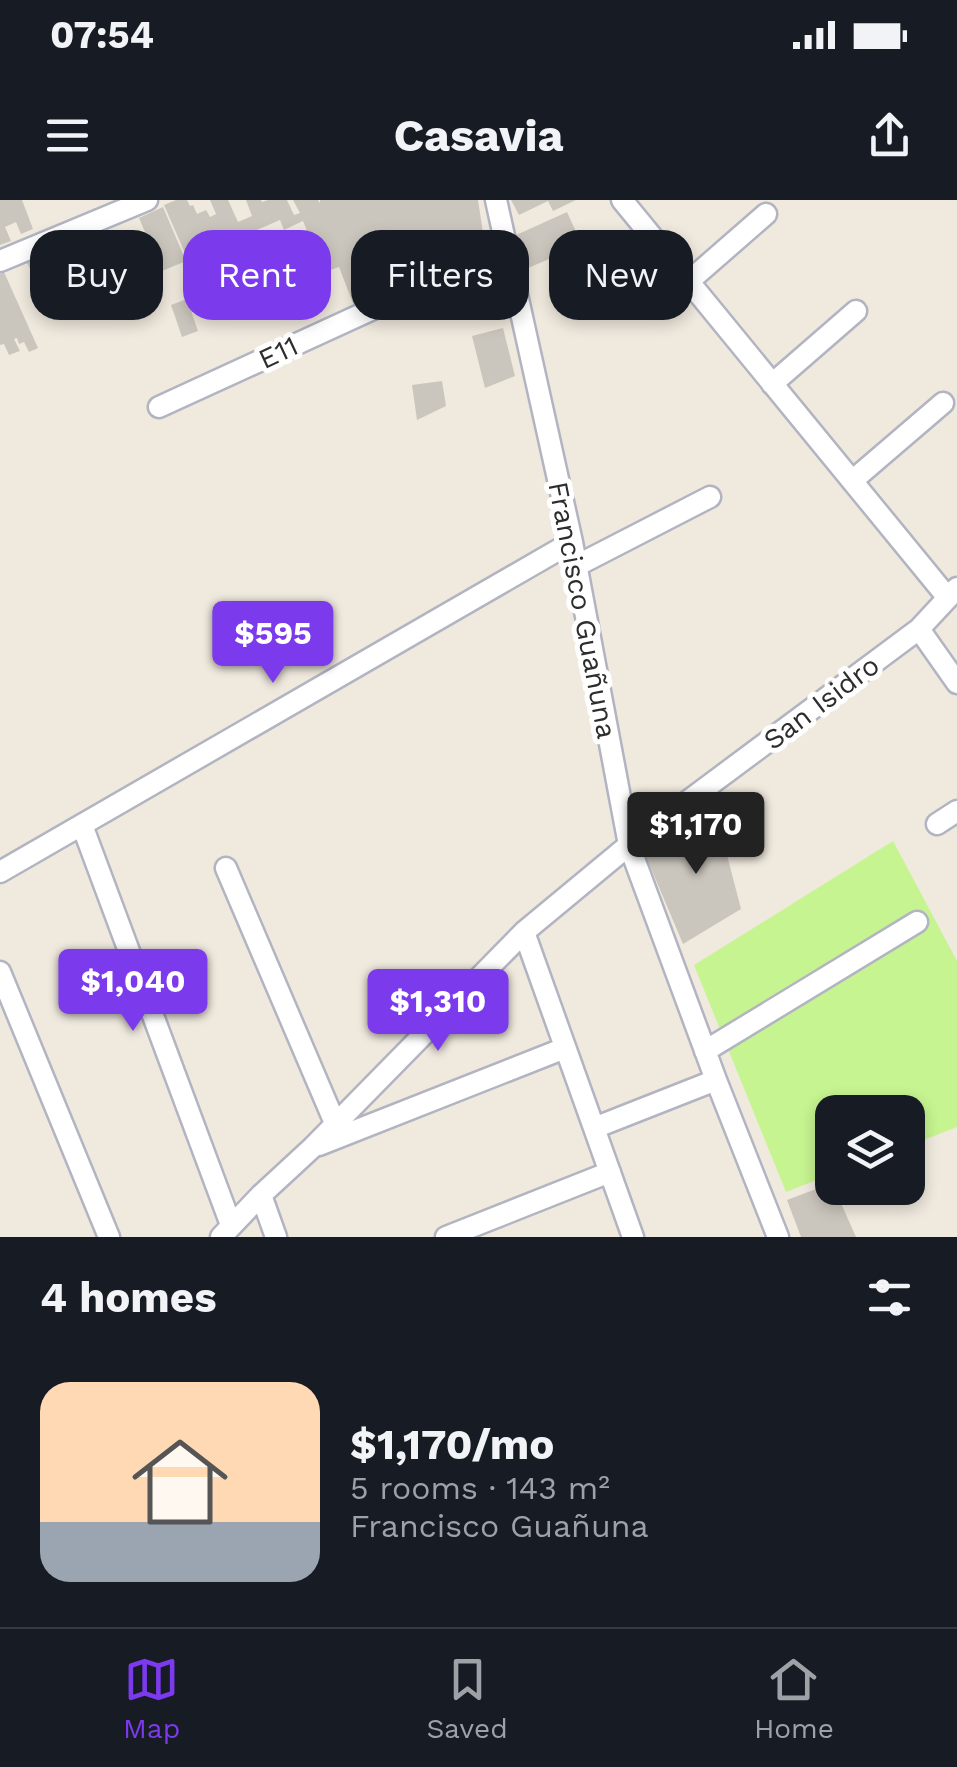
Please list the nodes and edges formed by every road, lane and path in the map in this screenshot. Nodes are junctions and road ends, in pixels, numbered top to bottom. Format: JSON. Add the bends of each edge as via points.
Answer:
{"nodes":[{"id":1,"x":147,"y":200,"type":"edge"},
{"id":2,"x":496,"y":200,"type":"edge"},
{"id":3,"x":622,"y":200,"type":"edge"},
{"id":4,"x":766,"y":214,"type":"dead end"},
{"id":5,"x":502,"y":230,"type":"edge"},
{"id":6,"x":646,"y":230,"type":"edge"},
{"id":7,"x":0,"y":261,"type":"edge"},
{"id":8,"x":693,"y":278,"type":"edge"},
{"id":9,"x":693,"y":288,"type":"edge"},
{"id":10,"x":856,"y":311,"type":"dead end"},
{"id":11,"x":351,"y":319,"type":"edge"},
{"id":12,"x":522,"y":320,"type":"edge"},
{"id":13,"x":772,"y":384,"type":"junction"},
{"id":14,"x":943,"y":403,"type":"dead end"},
{"id":15,"x":159,"y":407,"type":"dead end"},
{"id":16,"x":852,"y":481,"type":"junction"},
{"id":17,"x":710,"y":497,"type":"dead end"},
{"id":18,"x":572,"y":542,"type":"junction"},
{"id":19,"x":576,"y":566,"type":"junction"},
{"id":20,"x":952,"y":593,"type":"edge"},
{"id":21,"x":918,"y":629,"type":"junction"},
{"id":22,"x":957,"y":683,"type":"edge"},
{"id":23,"x":957,"y":810,"type":"edge"},
{"id":24,"x":937,"y":824,"type":"dead end"},
{"id":25,"x":82,"y":825,"type":"junction"},
{"id":26,"x":629,"y":845,"type":"junction"},
{"id":27,"x":226,"y":868,"type":"dead end"},
{"id":28,"x":0,"y":872,"type":"edge"},
{"id":29,"x":917,"y":922,"type":"dead end"},
{"id":30,"x":524,"y":932,"type":"junction"},
{"id":31,"x":0,"y":972,"type":"edge"},
{"id":32,"x":565,"y":1048,"type":"junction"},
{"id":33,"x":705,"y":1051,"type":"junction"},
{"id":34,"x":716,"y":1080,"type":"junction"},
{"id":35,"x":335,"y":1123,"type":"junction"},
{"id":36,"x":594,"y":1128,"type":"junction"},
{"id":37,"x":313,"y":1148,"type":"junction"},
{"id":38,"x":610,"y":1172,"type":"junction"},
{"id":39,"x":261,"y":1195,"type":"junction"},
{"id":40,"x":226,"y":1231,"type":"edge"},
{"id":41,"x":109,"y":1237,"type":"edge"},
{"id":42,"x":276,"y":1237,"type":"edge"},
{"id":43,"x":446,"y":1237,"type":"edge"},
{"id":44,"x":633,"y":1237,"type":"edge"},
{"id":45,"x":778,"y":1237,"type":"edge"}],
"edges":[{"from":1,"to":7,"type":"street"},
{"from":2,"to":5,"type":"street","name":"Francisco Guañuna"},
{"from":3,"to":6,"type":"street"},
{"from":4,"to":8,"type":"street"},
{"from":9,"to":13,"type":"street"},
{"from":10,"to":13,"type":"street"},
{"from":11,"to":15,"type":"street","name":"E11"},
{"from":12,"to":18,"type":"street","name":"Francisco Guañuna"},
{"from":13,"to":16,"type":"street"},
{"from":14,"to":16,"type":"street"},
{"from":16,"to":20,"type":"street"},
{"from":17,"to":19,"type":"street"},
{"from":18,"to":19,"type":"street","name":"Francisco Guañuna"},
{"from":18,"to":25,"type":"street"},
{"from":19,"to":26,"type":"street","name":"Francisco Guañuna"},
{"from":20,"to":21,"type":"street","name":"San Isidro"},
{"from":21,"to":22,"type":"street"},
{"from":21,"to":26,"type":"street","name":"San Isidro"},
{"from":23,"to":24,"type":"street"},
{"from":25,"to":28,"type":"street"},
{"from":25,"to":40,"type":"street"},
{"from":26,"to":30,"type":"street","name":"San Isidro"},
{"from":26,"to":33,"type":"street","name":"Francisco Guañuna"},
{"from":27,"to":35,"type":"street"},
{"from":29,"to":33,"type":"street"},
{"from":30,"to":32,"type":"street"},
{"from":30,"to":35,"type":"street","name":"San Isidro"},
{"from":31,"to":41,"type":"street"},
{"from":32,"to":36,"type":"street"},
{"from":32,"to":37,"type":"street"},
{"from":33,"to":34,"type":"street","name":"Francisco Guañuna"},
{"from":34,"to":36,"type":"street"},
{"from":34,"to":45,"type":"street","name":"Francisco Guañuna"},
{"from":35,"to":37,"type":"street","name":"San Isidro"},
{"from":36,"to":38,"type":"street"},
{"from":37,"to":39,"type":"street"},
{"from":38,"to":43,"type":"street"},
{"from":38,"to":44,"type":"street"},
{"from":39,"to":40,"type":"street"},
{"from":39,"to":42,"type":"street"}]}
